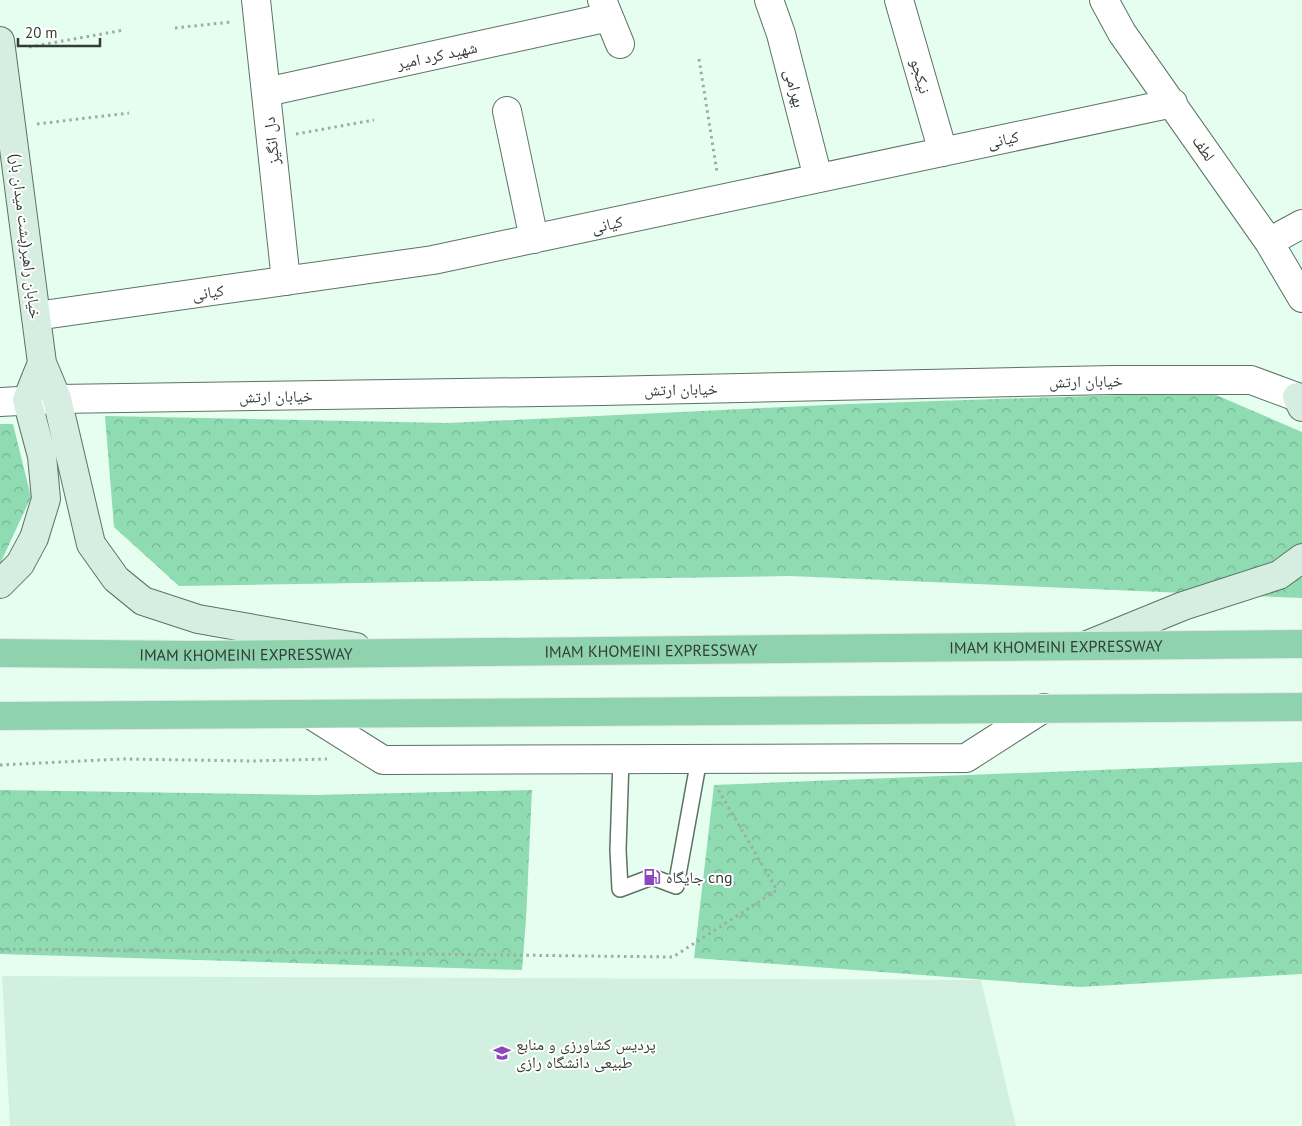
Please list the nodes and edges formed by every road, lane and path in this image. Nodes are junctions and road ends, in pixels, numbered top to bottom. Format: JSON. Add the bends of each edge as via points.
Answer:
{"nodes":[{"id":1,"x":768,"y":0,"type":"edge"},
{"id":2,"x":899,"y":0,"type":"edge"},
{"id":3,"x":1104,"y":0,"type":"edge"},
{"id":4,"x":606,"y":8,"type":"edge"},
{"id":5,"x":257,"y":9,"type":"edge"},
{"id":6,"x":175,"y":28,"type":"dead end"},
{"id":7,"x":124,"y":30,"type":"dead end"},
{"id":8,"x":620,"y":44,"type":"dead end"},
{"id":9,"x":1,"y":46,"type":"edge"},
{"id":10,"x":699,"y":58,"type":"dead end"},
{"id":11,"x":266,"y":92,"type":"junction"},
{"id":12,"x":1173,"y":103,"type":"junction"},
{"id":13,"x":507,"y":111,"type":"dead end"},
{"id":14,"x":129,"y":113,"type":"dead end"},
{"id":15,"x":374,"y":120,"type":"dead end"},
{"id":16,"x":12,"y":127,"type":"junction"},
{"id":17,"x":271,"y":138,"type":"junction"},
{"id":18,"x":942,"y":152,"type":"junction"},
{"id":19,"x":818,"y":178,"type":"junction"},
{"id":20,"x":721,"y":199,"type":"junction"},
{"id":21,"x":1302,"y":224,"type":"edge"},
{"id":22,"x":534,"y":239,"type":"junction"},
{"id":23,"x":1269,"y":242,"type":"junction"},
{"id":24,"x":286,"y":281,"type":"junction"},
{"id":25,"x":1302,"y":298,"type":"edge"},
{"id":26,"x":36,"y":316,"type":"junction"},
{"id":27,"x":42,"y":363,"type":"junction"},
{"id":28,"x":57,"y":399,"type":"junction"},
{"id":29,"x":28,"y":400,"type":"junction"},
{"id":30,"x":1300,"y":401,"type":"edge"},
{"id":31,"x":0,"y":402,"type":"edge"},
{"id":32,"x":1302,"y":558,"type":"edge"},
{"id":33,"x":0,"y":584,"type":"edge"},
{"id":34,"x":1302,"y":644,"type":"edge"},
{"id":35,"x":1082,"y":647,"type":"junction"},
{"id":36,"x":387,"y":652,"type":"junction"},
{"id":37,"x":0,"y":653,"type":"edge"},
{"id":38,"x":1302,"y":707,"type":"edge"},
{"id":39,"x":1044,"y":708,"type":"junction"},
{"id":40,"x":0,"y":716,"type":"edge"},
{"id":41,"x":313,"y":716,"type":"junction"},
{"id":42,"x":336,"y":759,"type":"dead end"},
{"id":43,"x":620,"y":759,"type":"junction"},
{"id":44,"x":699,"y":759,"type":"junction"},
{"id":45,"x":0,"y":765,"type":"edge"},
{"id":46,"x":0,"y":949,"type":"edge"}],
"edges":[{"from":1,"to":19,"type":"street","name":"بهرامی","via":[[781,34]]},
{"from":2,"to":18,"type":"street","name":"نیکجو"},
{"from":3,"to":12,"type":"street","name":"لطف","via":[[1122,33]]},
{"from":4,"to":8,"type":"street"},
{"from":4,"to":11,"type":"street","name":"شهید کرد امیر"},
{"from":5,"to":6,"type":"path"},
{"from":5,"to":11,"type":"street","name":"دل انگیز"},
{"from":7,"to":9,"type":"path"},
{"from":9,"to":16,"type":"main road","name":"خیابان راهبر(پشت میدان بار)"},
{"from":10,"to":20,"type":"path"},
{"from":11,"to":17,"type":"street","name":"دل انگیز"},
{"from":12,"to":18,"type":"street","name":"کیانی"},
{"from":12,"to":23,"type":"street","name":"لطف"},
{"from":13,"to":22,"type":"street"},
{"from":14,"to":16,"type":"path"},
{"from":15,"to":17,"type":"path"},
{"from":16,"to":26,"type":"main road","name":"خیابان راهبر(پشت میدان بار)"},
{"from":17,"to":24,"type":"street","name":"دل انگیز"},
{"from":18,"to":19,"type":"street","name":"کیانی"},
{"from":19,"to":20,"type":"street","name":"کیانی"},
{"from":20,"to":22,"type":"street","name":"کیانی"},
{"from":21,"to":23,"type":"street"},
{"from":22,"to":24,"type":"street","name":"کیانی","via":[[433,260]]},
{"from":23,"to":25,"type":"street","name":"لطف"},
{"from":24,"to":26,"type":"street","name":"کیانی"},
{"from":26,"to":27,"type":"main road","name":"خیابان راهبر(پشت میدان بار)"},
{"from":27,"to":28,"type":"main road","name":"خیابان راهبر(پشت میدان بار)"},
{"from":27,"to":29,"type":"main road"},
{"from":28,"to":29,"type":"street","name":"خیابان ارتش"},
{"from":28,"to":30,"type":"street","name":"خیابان ارتش","via":[[1251,380]]},
{"from":28,"to":36,"type":"main road","name":"خیابان راهبر(پشت میدان بار)","via":[[91,544],[116,579],[143,601],[198,619]]},
{"from":29,"to":31,"type":"street","name":"خیابان ارتش"},
{"from":29,"to":33,"type":"main road","via":[[42,456],[46,499],[34,538],[20,564]]},
{"from":32,"to":35,"type":"main road","via":[[1279,575],[1183,606]]},
{"from":34,"to":35,"type":"highway","name":"IMAM KHOMEINI EXPRESSWAY"},
{"from":35,"to":36,"type":"highway","name":"IMAM KHOMEINI EXPRESSWAY"},
{"from":36,"to":37,"type":"highway","name":"IMAM KHOMEINI EXPRESSWAY"},
{"from":38,"to":39,"type":"highway"},
{"from":39,"to":41,"type":"highway"},
{"from":39,"to":44,"type":"street","via":[[966,758]]},
{"from":40,"to":41,"type":"highway"},
{"from":41,"to":43,"type":"street","via":[[383,760]]},
{"from":42,"to":45,"type":"path","via":[[122,759]]},
{"from":43,"to":44,"type":"street"},
{"from":43,"to":44,"type":"lane","via":[[620,889],[652,877],[676,886]]},
{"from":44,"to":46,"type":"path","via":[[777,890],[674,957]]}]}
